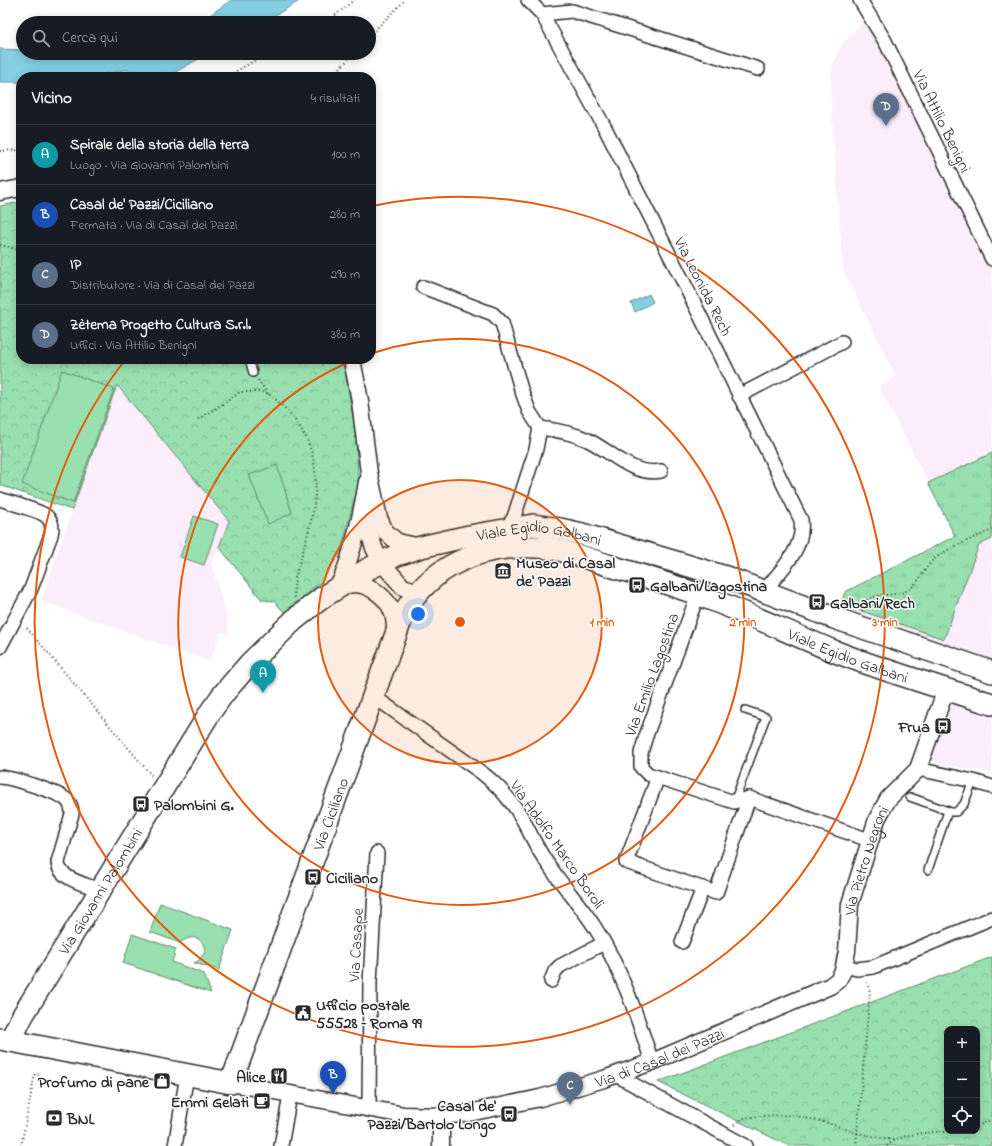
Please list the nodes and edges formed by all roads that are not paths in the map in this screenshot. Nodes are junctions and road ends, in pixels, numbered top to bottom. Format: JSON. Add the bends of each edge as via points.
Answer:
{"nodes":[{"id":1,"x":528,"y":0,"type":"edge"},
{"id":2,"x":860,"y":0,"type":"edge"},
{"id":3,"x":542,"y":14,"type":"junction"},
{"id":4,"x":758,"y":68,"type":"dead end"},
{"id":5,"x":16,"y":189,"type":"edge"},
{"id":6,"x":0,"y":192,"type":"edge"},
{"id":7,"x":987,"y":237,"type":"edge"},
{"id":8,"x":992,"y":259,"type":"edge"},
{"id":9,"x":423,"y":287,"type":"dead end"},
{"id":10,"x":842,"y":342,"type":"dead end"},
{"id":11,"x":251,"y":364,"type":"edge"},
{"id":12,"x":353,"y":364,"type":"edge"},
{"id":13,"x":253,"y":373,"type":"dead end"},
{"id":14,"x":739,"y":396,"type":"junction"},
{"id":15,"x":540,"y":428,"type":"junction"},
{"id":16,"x":661,"y":471,"type":"dead end"},
{"id":17,"x":368,"y":472,"type":"junction"},
{"id":18,"x":0,"y":499,"type":"edge"},
{"id":19,"x":362,"y":510,"type":"junction"},
{"id":20,"x":506,"y":529,"type":"junction"},
{"id":21,"x":421,"y":547,"type":"junction"},
{"id":22,"x":381,"y":562,"type":"junction"},
{"id":23,"x":396,"y":580,"type":"junction"},
{"id":24,"x":339,"y":586,"type":"junction"},
{"id":25,"x":764,"y":591,"type":"junction"},
{"id":26,"x":419,"y":592,"type":"junction"},
{"id":27,"x":698,"y":594,"type":"junction"},
{"id":28,"x":395,"y":635,"type":"junction"},
{"id":29,"x":0,"y":647,"type":"edge"},
{"id":30,"x":992,"y":672,"type":"edge"},
{"id":31,"x":946,"y":689,"type":"junction"},
{"id":32,"x":373,"y":696,"type":"junction"},
{"id":33,"x":992,"y":704,"type":"edge"},
{"id":34,"x":744,"y":710,"type":"dead end"},
{"id":35,"x":918,"y":768,"type":"junction"},
{"id":36,"x":0,"y":777,"type":"edge"},
{"id":37,"x":658,"y":777,"type":"junction"},
{"id":38,"x":973,"y":781,"type":"junction"},
{"id":39,"x":992,"y":787,"type":"edge"},
{"id":40,"x":910,"y":797,"type":"dead end"},
{"id":41,"x":749,"y":798,"type":"junction"},
{"id":42,"x":734,"y":802,"type":"junction"},
{"id":43,"x":948,"y":811,"type":"junction"},
{"id":44,"x":869,"y":840,"type":"junction"},
{"id":45,"x":377,"y":853,"type":"dead end"},
{"id":46,"x":928,"y":870,"type":"dead end"},
{"id":47,"x":703,"y":888,"type":"junction"},
{"id":48,"x":99,"y":890,"type":"junction"},
{"id":49,"x":992,"y":918,"type":"edge"},
{"id":50,"x":682,"y":942,"type":"dead end"},
{"id":51,"x":604,"y":943,"type":"junction"},
{"id":52,"x":845,"y":966,"type":"junction"},
{"id":53,"x":551,"y":981,"type":"dead end"},
{"id":54,"x":5,"y":1040,"type":"edge"},
{"id":55,"x":652,"y":1062,"type":"junction"},
{"id":56,"x":616,"y":1074,"type":"junction"},
{"id":57,"x":187,"y":1075,"type":"junction"},
{"id":58,"x":231,"y":1083,"type":"junction"},
{"id":59,"x":290,"y":1095,"type":"junction"},
{"id":60,"x":369,"y":1110,"type":"junction"},
{"id":61,"x":441,"y":1116,"type":"junction"},
{"id":62,"x":175,"y":1146,"type":"edge"},
{"id":63,"x":281,"y":1146,"type":"edge"},
{"id":64,"x":441,"y":1146,"type":"edge"},
{"id":65,"x":746,"y":1146,"type":"edge"}],
"edges":[{"from":1,"to":3,"type":"street","name":"Via Leonida Rech"},
{"from":2,"to":7,"type":"street","name":"Via Attilio Benigni"},
{"from":3,"to":4,"type":"street","via":[[572,11]]},
{"from":3,"to":14,"type":"street","name":"Via Leonida Rech","via":[[609,135]]},
{"from":5,"to":6,"type":"street"},
{"from":7,"to":8,"type":"street","name":"Via Attilio Benigni"},
{"from":9,"to":15,"type":"street","via":[[499,318],[528,411]]},
{"from":10,"to":14,"type":"street"},
{"from":11,"to":13,"type":"lane"},
{"from":12,"to":17,"type":"street"},
{"from":14,"to":25,"type":"street","name":"Via Leonida Rech","via":[[802,525],[796,549]]},
{"from":15,"to":16,"type":"street","via":[[588,440],[638,469]]},
{"from":15,"to":20,"type":"street","via":[[514,517]]},
{"from":17,"to":19,"type":"street"},
{"from":17,"to":21,"type":"street","via":[[377,511],[385,531],[402,543]]},
{"from":18,"to":29,"type":"street","via":[[42,513],[50,521],[52,532],[35,579]]},
{"from":19,"to":22,"type":"street","via":[[368,534]]},
{"from":19,"to":24,"type":"street","via":[[352,554]]},
{"from":20,"to":21,"type":"main road","name":"Viale Egidio Galbani"},
{"from":20,"to":25,"type":"main road","name":"Viale Egidio Galbani","via":[[533,525],[571,531]]},
{"from":21,"to":22,"type":"main road","name":"Viale Egidio Galbani"},
{"from":21,"to":23,"type":"street","via":[[398,561],[395,567]]},
{"from":22,"to":23,"type":"street"},
{"from":22,"to":24,"type":"main road","name":"Viale Egidio Galbani"},
{"from":23,"to":26,"type":"street","via":[[406,588]]},
{"from":24,"to":28,"type":"street","via":[[360,585],[383,598],[392,611]]},
{"from":24,"to":48,"type":"main road","name":"Via Giovanni Palombini","via":[[286,627],[224,693]]},
{"from":25,"to":30,"type":"main road","name":"Viale Egidio Galbani"},
{"from":26,"to":27,"type":"main road","name":"Viale Egidio Galbani","via":[[444,570],[473,555],[495,550],[535,547],[576,555]]},
{"from":26,"to":28,"type":"main road","name":"Viale Egidio Galbani","via":[[403,615]]},
{"from":27,"to":31,"type":"main road","name":"Viale Egidio Galbani","via":[[837,652]]},
{"from":27,"to":37,"type":"street","name":"Via Emilio Lagostina","via":[[641,752],[641,767],[648,774]]},
{"from":28,"to":32,"type":"main road","name":"Via Ciciliano"},
{"from":31,"to":33,"type":"main road","name":"Viale Egidio Galbani"},
{"from":31,"to":35,"type":"street"},
{"from":32,"to":51,"type":"street","name":"Via Adolfo Marco Boroli","via":[[477,769],[501,789],[519,813],[542,855],[580,905]]},
{"from":32,"to":58,"type":"main road","name":"Via Ciciliano"},
{"from":34,"to":42,"type":"lane","via":[[766,717]]},
{"from":35,"to":38,"type":"street"},
{"from":35,"to":44,"type":"street","name":"Via Pietro Negroni","via":[[884,804]]},
{"from":36,"to":48,"type":"street","via":[[53,793],[69,802],[72,814],[59,858],[59,869],[67,877]]},
{"from":37,"to":42,"type":"street"},
{"from":37,"to":47,"type":"street","via":[[626,862]]},
{"from":38,"to":39,"type":"street"},
{"from":38,"to":43,"type":"lane","via":[[966,801],[961,807],[956,812]]},
{"from":40,"to":43,"type":"lane"},
{"from":41,"to":42,"type":"street"},
{"from":41,"to":44,"type":"street"},
{"from":41,"to":47,"type":"street","via":[[716,893]]},
{"from":43,"to":46,"type":"lane"},
{"from":44,"to":52,"type":"street","name":"Via Pietro Negroni","via":[[850,904]]},
{"from":45,"to":60,"type":"street","name":"Via Casape","via":[[370,983]]},
{"from":47,"to":50,"type":"street"},
{"from":48,"to":54,"type":"main road","name":"Via Giovanni Palombini"},
{"from":49,"to":52,"type":"street","via":[[873,967],[861,969]]},
{"from":51,"to":53,"type":"street","via":[[560,966]]},
{"from":51,"to":55,"type":"street","name":"Via Adolfo Marco Boroli","via":[[632,1004]]},
{"from":52,"to":55,"type":"street","name":"Via di Casal dei Pazzi","via":[[839,978],[830,986]]},
{"from":54,"to":57,"type":"main road"},
{"from":55,"to":56,"type":"street","name":"Via di Casal dei Pazzi"},
{"from":56,"to":61,"type":"street","name":"Via di Casal dei Pazzi","via":[[527,1101]]},
{"from":56,"to":65,"type":"street"},
{"from":57,"to":58,"type":"main road"},
{"from":57,"to":62,"type":"street"},
{"from":58,"to":59,"type":"street","name":"Via di Casal dei Pazzi"},
{"from":59,"to":60,"type":"street","name":"Via di Casal dei Pazzi"},
{"from":59,"to":63,"type":"street"},
{"from":60,"to":61,"type":"street","name":"Via di Casal dei Pazzi","via":[[404,1115]]},
{"from":61,"to":64,"type":"street"}]}
